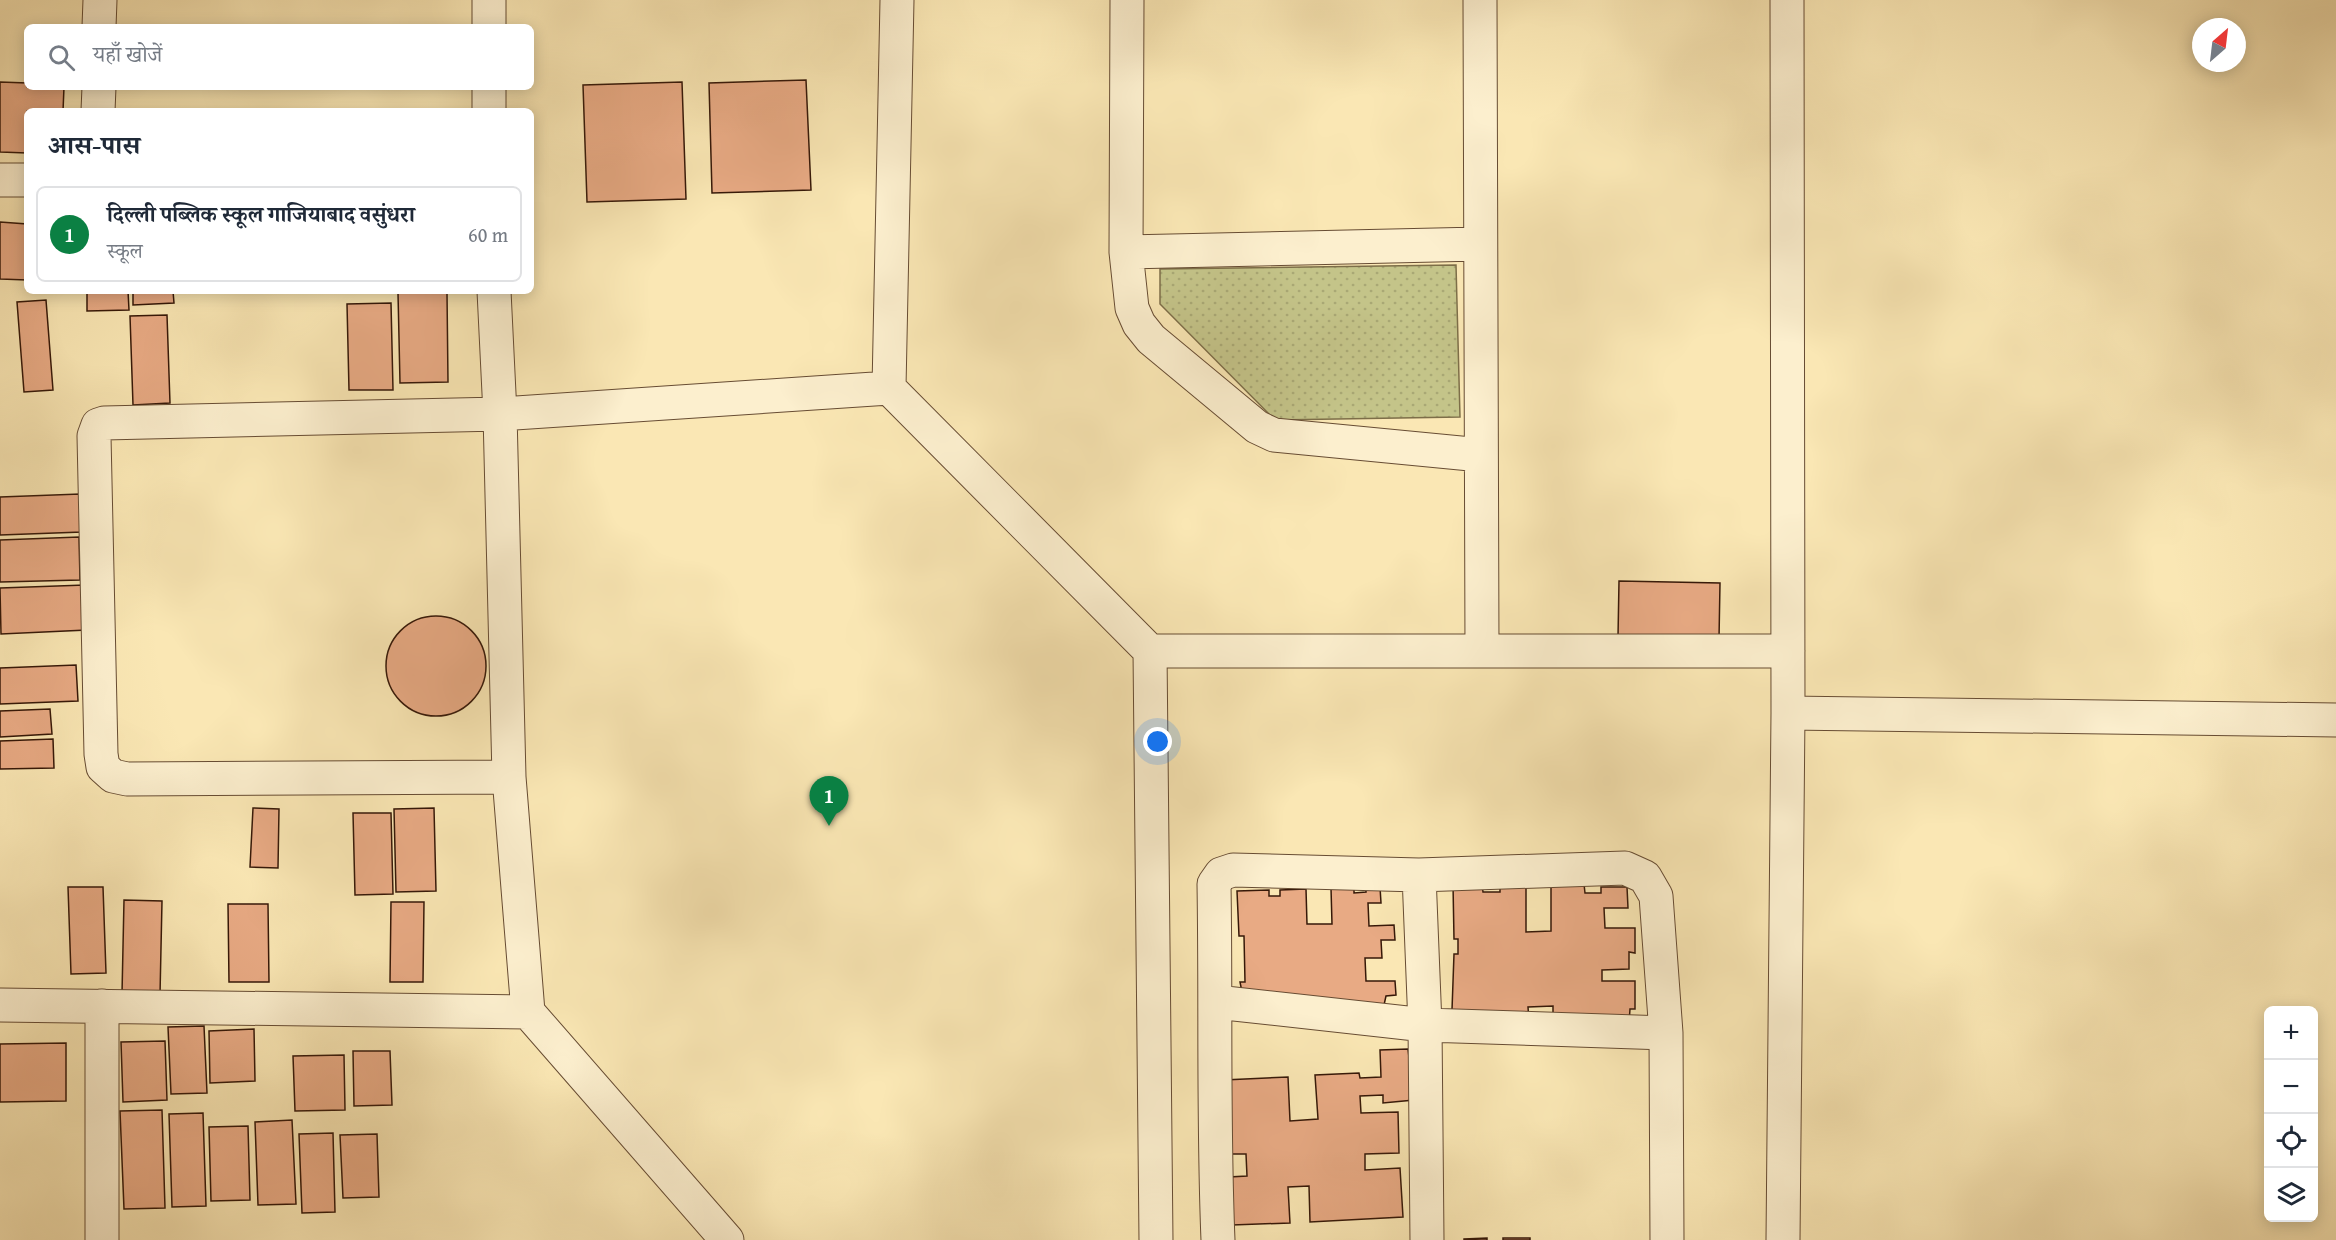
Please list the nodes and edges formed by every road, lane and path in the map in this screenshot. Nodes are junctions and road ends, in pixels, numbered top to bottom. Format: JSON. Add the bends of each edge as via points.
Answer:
{"nodes":[{"id":1,"x":99,"y":0,"type":"edge"},
{"id":2,"x":489,"y":0,"type":"edge"},
{"id":3,"x":897,"y":0,"type":"edge"},
{"id":4,"x":1127,"y":0,"type":"edge"},
{"id":5,"x":1480,"y":0,"type":"edge"},
{"id":6,"x":1787,"y":0,"type":"edge"},
{"id":7,"x":99,"y":24,"type":"edge"},
{"id":8,"x":489,"y":24,"type":"edge"},
{"id":9,"x":99,"y":90,"type":"edge"},
{"id":10,"x":489,"y":90,"type":"edge"},
{"id":11,"x":98,"y":108,"type":"edge"},
{"id":12,"x":489,"y":108,"type":"edge"},
{"id":13,"x":0,"y":180,"type":"edge"},
{"id":14,"x":24,"y":180,"type":"edge"},
{"id":15,"x":1480,"y":244,"type":"junction"},
{"id":16,"x":1126,"y":252,"type":"junction"},
{"id":17,"x":494,"y":294,"type":"edge"},
{"id":18,"x":889,"y":388,"type":"junction"},
{"id":19,"x":500,"y":414,"type":"junction"},
{"id":20,"x":1481,"y":455,"type":"junction"},
{"id":21,"x":1150,"y":651,"type":"junction"},
{"id":22,"x":1482,"y":651,"type":"junction"},
{"id":23,"x":1788,"y":651,"type":"junction"},
{"id":24,"x":1788,"y":713,"type":"junction"},
{"id":25,"x":2336,"y":720,"type":"edge"},
{"id":26,"x":509,"y":777,"type":"junction"},
{"id":27,"x":1419,"y":875,"type":"junction"},
{"id":28,"x":1216,"y":1002,"type":"junction"},
{"id":29,"x":0,"y":1005,"type":"edge"},
{"id":30,"x":102,"y":1005,"type":"junction"},
{"id":31,"x":528,"y":1012,"type":"junction"},
{"id":32,"x":1425,"y":1025,"type":"junction"},
{"id":33,"x":1666,"y":1033,"type":"junction"},
{"id":34,"x":102,"y":1240,"type":"edge"},
{"id":35,"x":727,"y":1240,"type":"edge"},
{"id":36,"x":1156,"y":1240,"type":"edge"},
{"id":37,"x":1218,"y":1240,"type":"edge"},
{"id":38,"x":1426,"y":1240,"type":"edge"},
{"id":39,"x":1667,"y":1240,"type":"edge"},
{"id":40,"x":1782,"y":1240,"type":"edge"}],
"edges":[{"from":1,"to":7,"type":"street"},
{"from":2,"to":8,"type":"street"},
{"from":3,"to":18,"type":"street"},
{"from":4,"to":16,"type":"street"},
{"from":5,"to":15,"type":"street"},
{"from":6,"to":23,"type":"street"},
{"from":9,"to":11,"type":"street"},
{"from":10,"to":12,"type":"street"},
{"from":13,"to":14,"type":"street"},
{"from":15,"to":16,"type":"street"},
{"from":15,"to":20,"type":"street"},
{"from":16,"to":20,"type":"street","via":[[1132,308],[1139,324],[1151,339],[1257,427],[1274,435]]},
{"from":17,"to":19,"type":"street"},
{"from":18,"to":19,"type":"street"},
{"from":18,"to":21,"type":"street"},
{"from":19,"to":26,"type":"street"},
{"from":19,"to":26,"type":"street","via":[[98,425],[94,436],[101,754],[103,767],[113,776],[127,779]]},
{"from":20,"to":22,"type":"street"},
{"from":21,"to":22,"type":"street"},
{"from":21,"to":36,"type":"street"},
{"from":22,"to":23,"type":"street"},
{"from":23,"to":24,"type":"street"},
{"from":24,"to":25,"type":"street"},
{"from":24,"to":40,"type":"street"},
{"from":26,"to":31,"type":"street"},
{"from":27,"to":28,"type":"street","via":[[1233,870],[1221,874],[1214,884]]},
{"from":27,"to":32,"type":"street"},
{"from":27,"to":33,"type":"street","via":[[1625,868],[1645,877],[1656,896]]},
{"from":28,"to":32,"type":"street"},
{"from":28,"to":37,"type":"street","via":[[1214,1138]]},
{"from":29,"to":30,"type":"street"},
{"from":30,"to":31,"type":"street"},
{"from":30,"to":34,"type":"street"},
{"from":31,"to":35,"type":"street"},
{"from":32,"to":33,"type":"street"},
{"from":32,"to":38,"type":"street"},
{"from":33,"to":39,"type":"street"}]}
